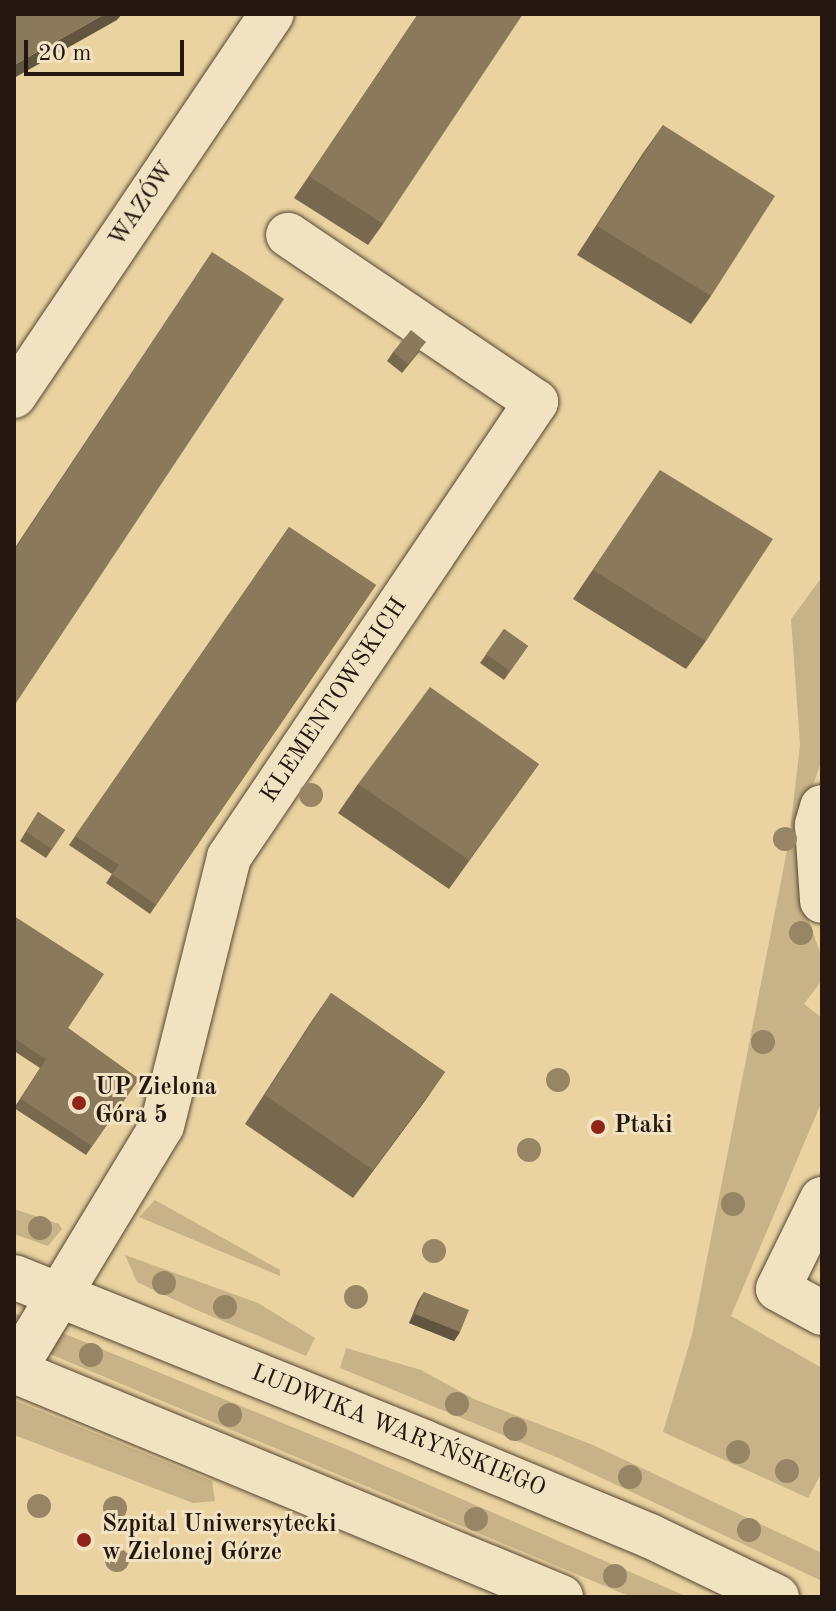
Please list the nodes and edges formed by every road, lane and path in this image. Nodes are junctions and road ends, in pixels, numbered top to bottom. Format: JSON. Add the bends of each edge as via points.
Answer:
{"nodes":[{"id":1,"x":272,"y":14,"type":"edge"},
{"id":2,"x":288,"y":235,"type":"dead end"},
{"id":3,"x":14,"y":396,"type":"edge"},
{"id":4,"x":822,"y":807,"type":"edge"},
{"id":5,"x":822,"y":901,"type":"edge"},
{"id":6,"x":822,"y":1199,"type":"edge"},
{"id":7,"x":14,"y":1277,"type":"edge"},
{"id":8,"x":62,"y":1294,"type":"junction"},
{"id":9,"x":822,"y":1313,"type":"edge"},
{"id":10,"x":14,"y":1370,"type":"edge"},
{"id":11,"x":561,"y":1597,"type":"edge"},
{"id":12,"x":777,"y":1597,"type":"edge"}],
"edges":[{"from":1,"to":3,"type":"street","name":"WAZÓW"},
{"from":2,"to":8,"type":"street","name":"KLEMENTOWSKICH","via":[[536,402],[229,857],[162,1126]]},
{"from":4,"to":5,"type":"street","via":[[817,837]]},
{"from":6,"to":9,"type":"street","via":[[778,1289]]},
{"from":7,"to":8,"type":"street","name":"LUDWIKA WARYŃSKIEGO"},
{"from":8,"to":10,"type":"street"},
{"from":8,"to":12,"type":"street","name":"LUDWIKA WARYŃSKIEGO","via":[[650,1536]]},
{"from":10,"to":11,"type":"street"}]}
